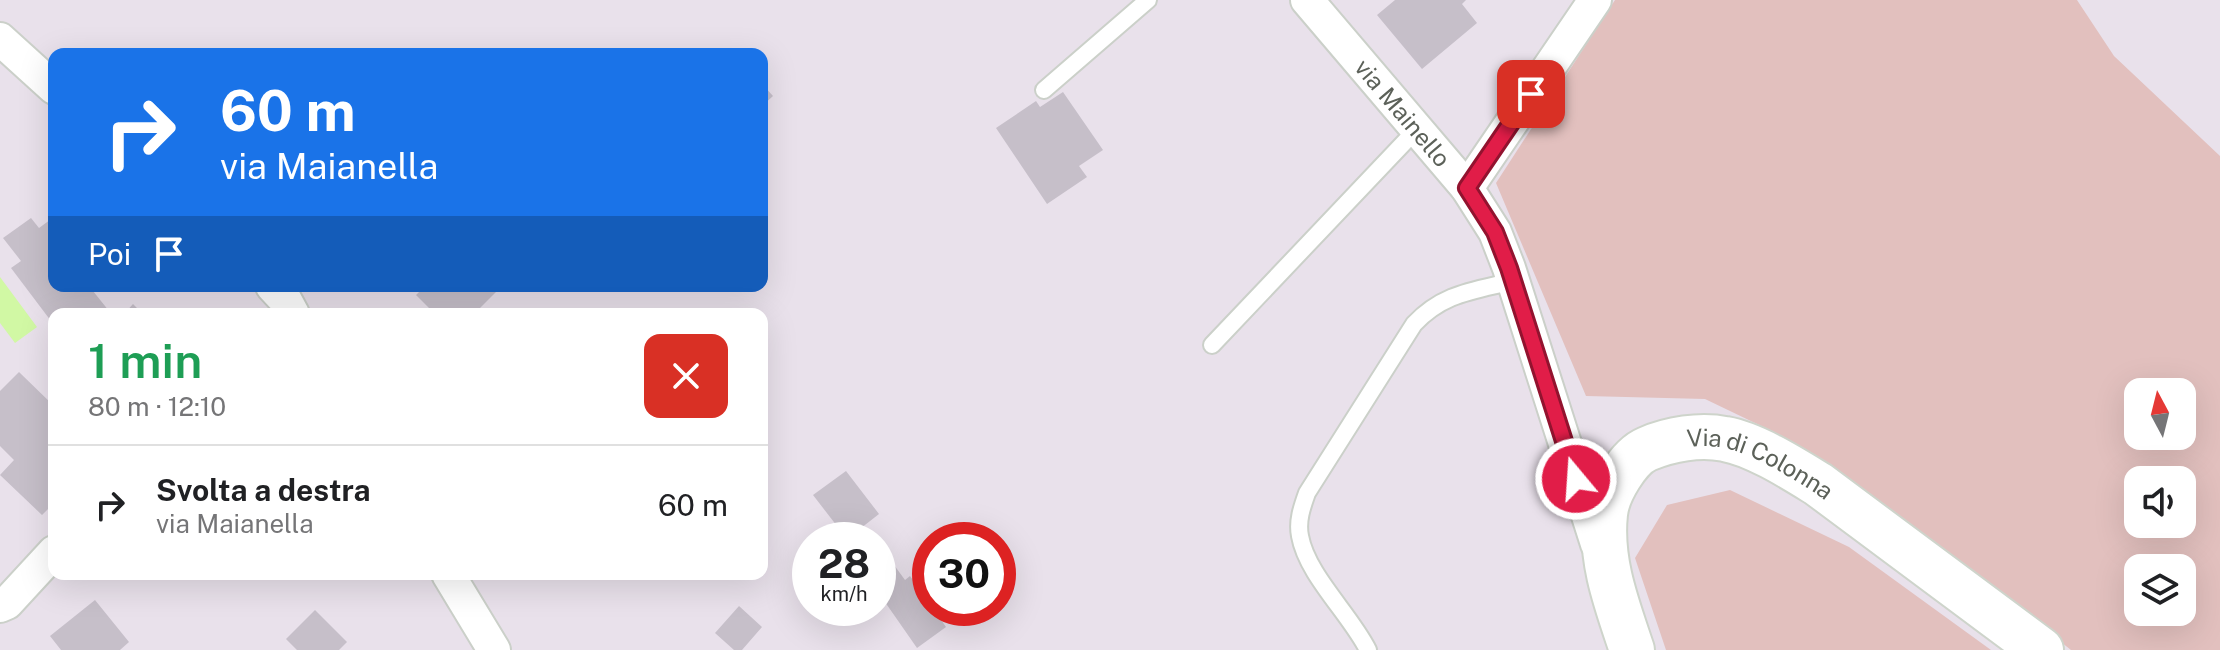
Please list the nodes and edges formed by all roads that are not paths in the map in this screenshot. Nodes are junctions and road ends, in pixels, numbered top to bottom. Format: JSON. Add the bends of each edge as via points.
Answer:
{"nodes":[{"id":1,"x":1148,"y":0,"type":"edge"},
{"id":2,"x":1307,"y":0,"type":"edge"},
{"id":3,"x":1595,"y":0,"type":"edge"},
{"id":4,"x":0,"y":39,"type":"edge"},
{"id":5,"x":48,"y":83,"type":"edge"},
{"id":6,"x":1044,"y":90,"type":"dead end"},
{"id":7,"x":1417,"y":129,"type":"junction"},
{"id":8,"x":1467,"y":188,"type":"junction"},
{"id":9,"x":1513,"y":281,"type":"junction"},
{"id":10,"x":1212,"y":345,"type":"dead end"},
{"id":11,"x":48,"y":559,"type":"edge"},
{"id":12,"x":452,"y":580,"type":"edge"},
{"id":13,"x":1613,"y":593,"type":"junction"},
{"id":14,"x":0,"y":606,"type":"edge"},
{"id":15,"x":494,"y":650,"type":"edge"},
{"id":16,"x":1368,"y":650,"type":"edge"},
{"id":17,"x":1632,"y":650,"type":"edge"},
{"id":18,"x":2041,"y":650,"type":"edge"}],
"edges":[{"from":1,"to":6,"type":"lane"},
{"from":2,"to":7,"type":"street","name":"via Mainello"},
{"from":3,"to":8,"type":"street"},
{"from":4,"to":5,"type":"street"},
{"from":7,"to":8,"type":"street","name":"via Mainello"},
{"from":7,"to":10,"type":"lane"},
{"from":8,"to":9,"type":"street","name":"via Mainello","via":[[1495,232]]},
{"from":9,"to":13,"type":"street","name":"via Mainello"},
{"from":9,"to":16,"type":"lane","via":[[1455,295],[1427,310],[1307,493],[1299,535],[1308,559]]},
{"from":11,"to":14,"type":"street"},
{"from":12,"to":15,"type":"street"},
{"from":13,"to":17,"type":"street","name":"Via di Colonna"},
{"from":13,"to":18,"type":"street","name":"Via di Colonna","via":[[1606,566],[1605,511],[1630,462],[1644,450],[1691,437],[1725,439],[1818,484]]}]}
